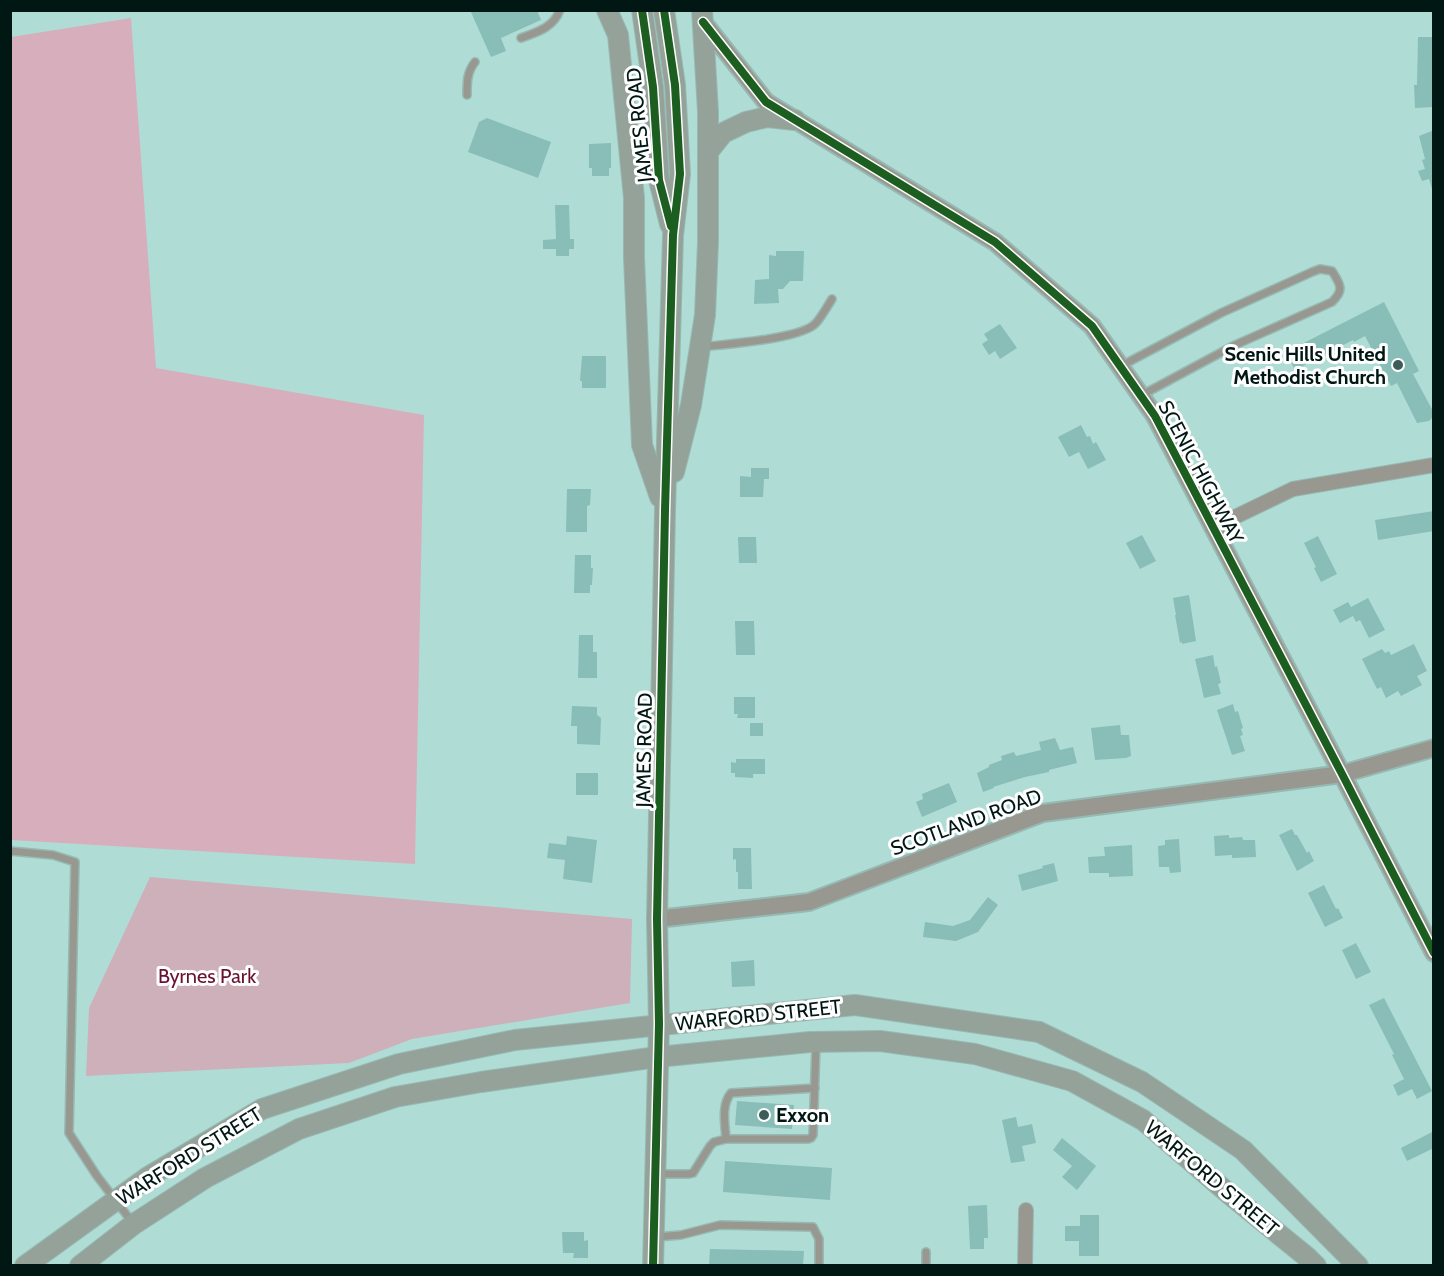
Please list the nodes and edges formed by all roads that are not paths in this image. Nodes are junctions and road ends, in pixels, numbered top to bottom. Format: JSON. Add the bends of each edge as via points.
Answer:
{"nodes":[{"id":1,"x":560,"y":10,"type":"edge"},
{"id":2,"x":608,"y":10,"type":"edge"},
{"id":3,"x":642,"y":10,"type":"edge"},
{"id":4,"x":664,"y":10,"type":"edge"},
{"id":5,"x":703,"y":16,"type":"edge"},
{"id":6,"x":521,"y":38,"type":"dead end"},
{"id":7,"x":475,"y":62,"type":"dead end"},
{"id":8,"x":467,"y":95,"type":"dead end"},
{"id":9,"x":795,"y":120,"type":"junction"},
{"id":10,"x":708,"y":152,"type":"junction"},
{"id":11,"x":673,"y":235,"type":"junction"},
{"id":12,"x":832,"y":299,"type":"dead end"},
{"id":13,"x":700,"y":347,"type":"junction"},
{"id":14,"x":1120,"y":366,"type":"junction"},
{"id":15,"x":1140,"y":396,"type":"junction"},
{"id":16,"x":1434,"y":465,"type":"edge"},
{"id":17,"x":665,"y":510,"type":"junction"},
{"id":18,"x":1212,"y":528,"type":"junction"},
{"id":19,"x":1434,"y":748,"type":"edge"},
{"id":20,"x":1342,"y":774,"type":"junction"},
{"id":21,"x":10,"y":851,"type":"edge"},
{"id":22,"x":657,"y":919,"type":"junction"},
{"id":23,"x":1434,"y":953,"type":"edge"},
{"id":24,"x":659,"y":1024,"type":"junction"},
{"id":25,"x":816,"y":1042,"type":"junction"},
{"id":26,"x":657,"y":1057,"type":"junction"},
{"id":27,"x":815,"y":1088,"type":"junction"},
{"id":28,"x":726,"y":1139,"type":"junction"},
{"id":29,"x":655,"y":1174,"type":"junction"},
{"id":30,"x":116,"y":1200,"type":"junction"},
{"id":31,"x":1026,"y":1210,"type":"dead end"},
{"id":32,"x":134,"y":1224,"type":"junction"},
{"id":33,"x":653,"y":1237,"type":"junction"},
{"id":34,"x":926,"y":1252,"type":"dead end"},
{"id":35,"x":25,"y":1266,"type":"edge"},
{"id":36,"x":80,"y":1266,"type":"edge"},
{"id":37,"x":653,"y":1266,"type":"edge"},
{"id":38,"x":819,"y":1266,"type":"edge"},
{"id":39,"x":926,"y":1266,"type":"edge"},
{"id":40,"x":1025,"y":1266,"type":"edge"},
{"id":41,"x":1316,"y":1266,"type":"edge"},
{"id":42,"x":1358,"y":1266,"type":"edge"}],
"edges":[{"from":1,"to":6,"type":"lane","via":[[556,19],[543,29]]},
{"from":2,"to":17,"type":"main road","via":[[618,35],[634,198],[642,445]]},
{"from":3,"to":11,"type":"main road","name":"JAMES ROAD","via":[[653,87],[659,180]]},
{"from":4,"to":11,"type":"main road","name":"JAMES ROAD","via":[[675,85],[680,174]]},
{"from":5,"to":9,"type":"street","name":"SCENIC HIGHWAY","via":[[766,102]]},
{"from":5,"to":10,"type":"main road"},
{"from":7,"to":8,"type":"lane","via":[[467,78]]},
{"from":9,"to":10,"type":"main road","via":[[767,117],[746,122],[723,133]]},
{"from":9,"to":14,"type":"street","name":"SCENIC HIGHWAY","via":[[995,242],[1092,326]]},
{"from":10,"to":13,"type":"main road","via":[[708,243]]},
{"from":11,"to":17,"type":"main road","name":"JAMES ROAD"},
{"from":12,"to":13,"type":"lane","via":[[815,325],[793,334]]},
{"from":13,"to":17,"type":"main road","via":[[691,405]]},
{"from":14,"to":15,"type":"street","name":"SCENIC HIGHWAY"},
{"from":14,"to":15,"type":"lane","via":[[1221,313],[1312,272],[1332,271],[1339,282],[1339,296],[1332,302],[1235,345]]},
{"from":15,"to":18,"type":"street","name":"SCENIC HIGHWAY","via":[[1155,416]]},
{"from":16,"to":18,"type":"street","via":[[1293,489]]},
{"from":17,"to":22,"type":"main road","name":"JAMES ROAD"},
{"from":18,"to":20,"type":"street","name":"SCENIC HIGHWAY"},
{"from":19,"to":20,"type":"street","name":"SCOTLAND ROAD"},
{"from":20,"to":22,"type":"street","name":"SCOTLAND ROAD","via":[[1043,813],[809,902]]},
{"from":20,"to":23,"type":"street","name":"SCENIC HIGHWAY"},
{"from":21,"to":30,"type":"lane","via":[[53,855],[75,862],[69,1133]]},
{"from":22,"to":24,"type":"main road","name":"JAMES ROAD"},
{"from":24,"to":26,"type":"main road","name":"JAMES ROAD"},
{"from":24,"to":30,"type":"main road","name":"WARFORD STREET","via":[[514,1040],[399,1064],[262,1109]]},
{"from":24,"to":42,"type":"main road","name":"WARFORD STREET","via":[[855,1005],[1039,1032],[1142,1082],[1243,1150]]},
{"from":25,"to":26,"type":"main road","name":"WARFORD STREET"},
{"from":25,"to":27,"type":"lane"},
{"from":25,"to":41,"type":"main road","name":"WARFORD STREET","via":[[880,1041],[975,1054],[1072,1081],[1143,1120]]},
{"from":26,"to":29,"type":"main road","name":"JAMES ROAD"},
{"from":26,"to":32,"type":"main road","name":"WARFORD STREET","via":[[395,1097],[299,1129],[205,1178]]},
{"from":27,"to":28,"type":"lane","via":[[730,1093],[724,1110]]},
{"from":27,"to":28,"type":"lane","via":[[811,1138]]},
{"from":28,"to":29,"type":"lane","via":[[710,1146],[693,1173]]},
{"from":29,"to":33,"type":"main road","name":"JAMES ROAD"},
{"from":30,"to":32,"type":"lane"},
{"from":30,"to":35,"type":"main road","name":"WARFORD STREET"},
{"from":31,"to":40,"type":"street"},
{"from":32,"to":36,"type":"main road","name":"WARFORD STREET"},
{"from":33,"to":37,"type":"main road","name":"JAMES ROAD"},
{"from":33,"to":38,"type":"lane","via":[[720,1225],[813,1227],[819,1239]]},
{"from":34,"to":39,"type":"lane"}]}
